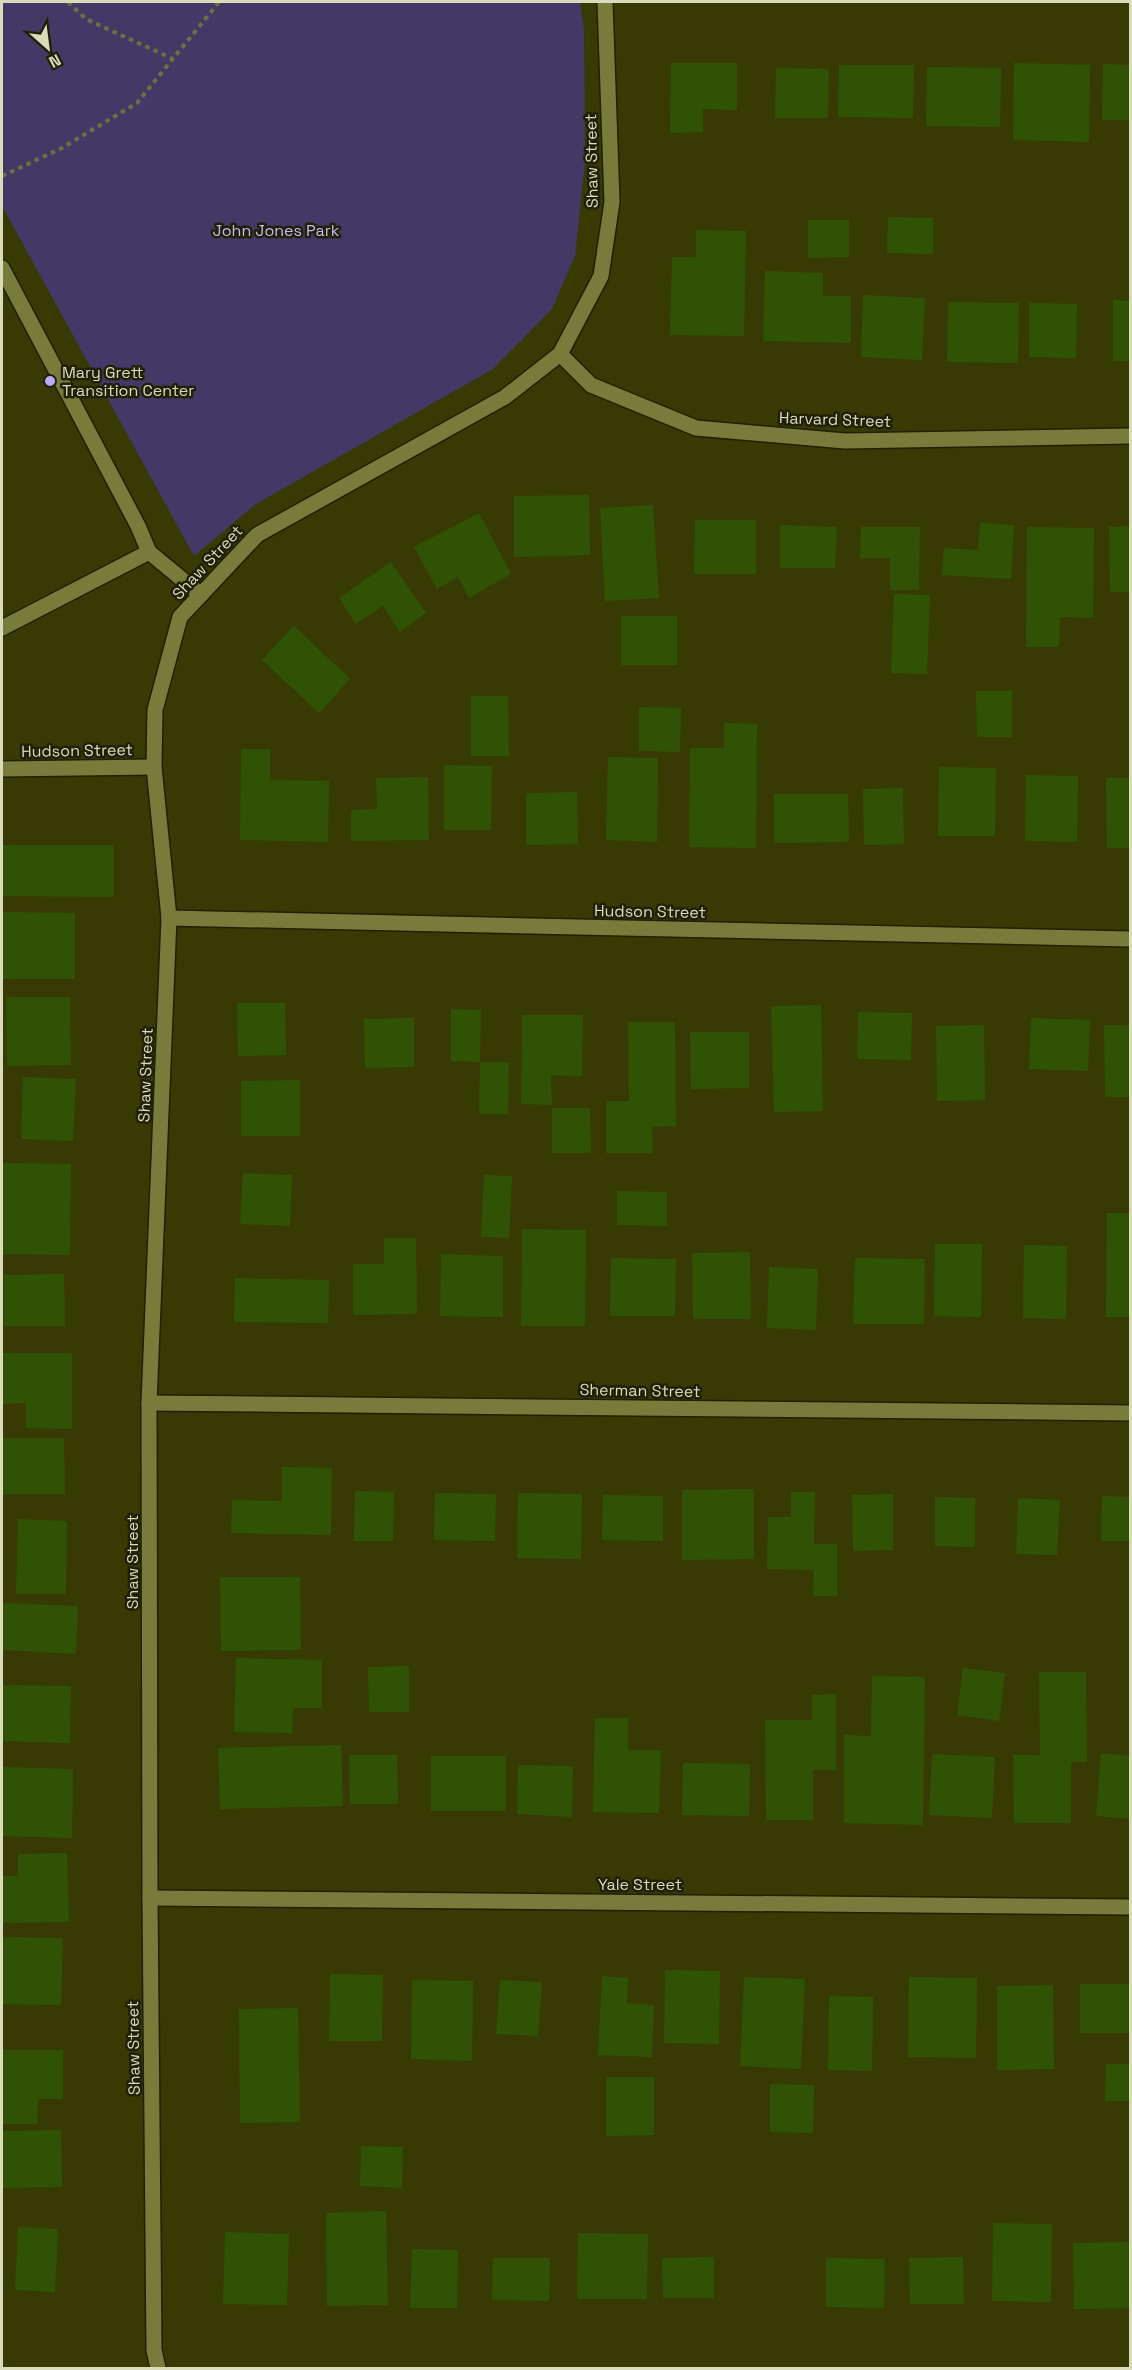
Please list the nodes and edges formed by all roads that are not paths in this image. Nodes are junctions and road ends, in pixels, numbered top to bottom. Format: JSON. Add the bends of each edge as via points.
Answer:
{"nodes":[{"id":1,"x":605,"y":2,"type":"edge"},
{"id":2,"x":2,"y":268,"type":"edge"},
{"id":3,"x":560,"y":354,"type":"junction"},
{"id":4,"x":1131,"y":436,"type":"edge"},
{"id":5,"x":149,"y":552,"type":"junction"},
{"id":6,"x":201,"y":595,"type":"junction"},
{"id":7,"x":2,"y":628,"type":"edge"},
{"id":8,"x":154,"y":767,"type":"junction"},
{"id":9,"x":2,"y":768,"type":"edge"},
{"id":10,"x":169,"y":918,"type":"junction"},
{"id":11,"x":1131,"y":939,"type":"edge"},
{"id":12,"x":150,"y":1403,"type":"junction"},
{"id":13,"x":1131,"y":1413,"type":"edge"},
{"id":14,"x":150,"y":1898,"type":"junction"},
{"id":15,"x":1131,"y":1906,"type":"edge"},
{"id":16,"x":158,"y":2368,"type":"edge"}],
"edges":[{"from":1,"to":3,"type":"street","name":"Shaw Street","via":[[612,202],[601,276]]},
{"from":2,"to":5,"type":"street"},
{"from":3,"to":4,"type":"street","name":"Harvard Street","via":[[591,385],[696,428],[844,441]]},
{"from":3,"to":6,"type":"street","name":"Shaw Street","via":[[505,397],[257,535]]},
{"from":5,"to":6,"type":"street"},
{"from":5,"to":7,"type":"street"},
{"from":6,"to":8,"type":"street","name":"Shaw Street","via":[[180,617],[177,627],[155,710]]},
{"from":8,"to":9,"type":"street","name":"Hudson Street"},
{"from":8,"to":10,"type":"street","name":"Shaw Street"},
{"from":10,"to":11,"type":"street","name":"Hudson Street"},
{"from":10,"to":12,"type":"street","name":"Shaw Street"},
{"from":12,"to":13,"type":"street","name":"Sherman Street"},
{"from":12,"to":14,"type":"street","name":"Shaw Street"},
{"from":14,"to":15,"type":"street","name":"Yale Street"},
{"from":14,"to":16,"type":"street","name":"Shaw Street","via":[[154,2350]]}]}
